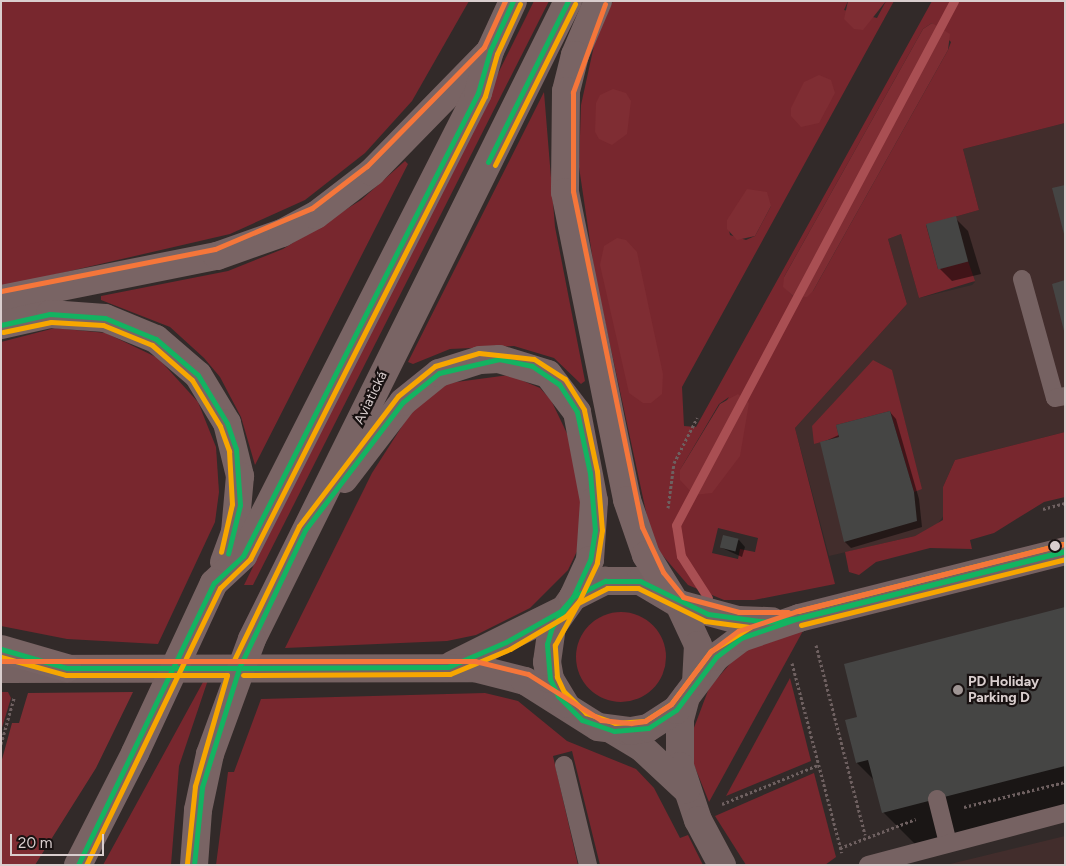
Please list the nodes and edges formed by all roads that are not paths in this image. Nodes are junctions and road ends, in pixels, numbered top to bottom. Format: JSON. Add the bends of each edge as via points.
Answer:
{"nodes":[{"id":1,"x":513,"y":1,"type":"edge"},
{"id":2,"x":568,"y":1,"type":"edge"},
{"id":3,"x":598,"y":1,"type":"edge"},
{"id":4,"x":490,"y":51,"type":"junction"},
{"id":5,"x":1022,"y":279,"type":"dead end"},
{"id":6,"x":1,"y":299,"type":"edge"},
{"id":7,"x":1,"y":325,"type":"edge"},
{"id":8,"x":1065,"y":396,"type":"edge"},
{"id":9,"x":305,"y":530,"type":"junction"},
{"id":10,"x":1065,"y":551,"type":"edge"},
{"id":11,"x":214,"y":583,"type":"junction"},
{"id":12,"x":676,"y":600,"type":"junction"},
{"id":13,"x":567,"y":604,"type":"junction"},
{"id":14,"x":806,"y":626,"type":"junction"},
{"id":15,"x":1,"y":649,"type":"edge"},
{"id":16,"x":448,"y":667,"type":"junction"},
{"id":17,"x":67,"y":668,"type":"junction"},
{"id":18,"x":9,"y":678,"type":"edge"},
{"id":19,"x":691,"y":689,"type":"junction"},
{"id":20,"x":569,"y":709,"type":"junction"},
{"id":21,"x":614,"y":731,"type":"junction"},
{"id":22,"x":564,"y":765,"type":"dead end"},
{"id":23,"x":686,"y":789,"type":"junction"},
{"id":24,"x":937,"y":799,"type":"dead end"},
{"id":25,"x":1065,"y":813,"type":"edge"},
{"id":26,"x":948,"y":843,"type":"junction"},
{"id":27,"x":78,"y":865,"type":"edge"},
{"id":28,"x":194,"y":865,"type":"edge"},
{"id":29,"x":588,"y":865,"type":"edge"},
{"id":30,"x":722,"y":865,"type":"edge"},
{"id":31,"x":868,"y":865,"type":"edge"}],
"edges":[{"from":1,"to":4,"type":"main road"},
{"from":2,"to":9,"type":"main road","name":"Aviatická"},
{"from":3,"to":12,"type":"main road","via":[[575,55],[566,91],[565,192],[627,500],[646,555]]},
{"from":4,"to":6,"type":"main road","via":[[372,172],[316,215],[282,233],[217,256]]},
{"from":4,"to":11,"type":"main road","via":[[478,93],[243,556]]},
{"from":5,"to":8,"type":"lane","via":[[1055,398]]},
{"from":7,"to":11,"type":"main road","via":[[50,314],[105,318],[156,339],[198,375],[227,423],[240,476],[235,532]]},
{"from":9,"to":13,"type":"main road","via":[[420,385],[480,360],[517,361],[548,374],[577,412],[595,530],[590,560]]},
{"from":9,"to":28,"type":"main road","name":"Aviatická","bridge":true,"via":[[237,671],[210,754],[198,810]]},
{"from":10,"to":14,"type":"street"},
{"from":11,"to":27,"type":"main road","bridge":true,"via":[[135,753]]},
{"from":12,"to":13,"type":"street","via":[[649,584],[623,579],[588,587]]},
{"from":12,"to":14,"type":"street","via":[[738,620]]},
{"from":12,"to":19,"type":"street","via":[[698,645]]},
{"from":13,"to":16,"type":"street","via":[[506,642]]},
{"from":13,"to":20,"type":"street","via":[[552,626],[547,662],[550,679]]},
{"from":14,"to":19,"type":"street","via":[[741,638]]},
{"from":15,"to":17,"type":"main road"},
{"from":16,"to":17,"type":"street"},
{"from":16,"to":20,"type":"street","via":[[474,668],[525,681]]},
{"from":17,"to":18,"type":"street"},
{"from":19,"to":21,"type":"street","via":[[676,710],[648,728]]},
{"from":19,"to":23,"type":"street","via":[[678,743]]},
{"from":20,"to":21,"type":"street","via":[[582,720]]},
{"from":21,"to":23,"type":"street","via":[[641,746]]},
{"from":22,"to":29,"type":"lane"},
{"from":23,"to":30,"type":"street"},
{"from":24,"to":26,"type":"lane"},
{"from":25,"to":26,"type":"lane"},
{"from":26,"to":31,"type":"lane"}]}
